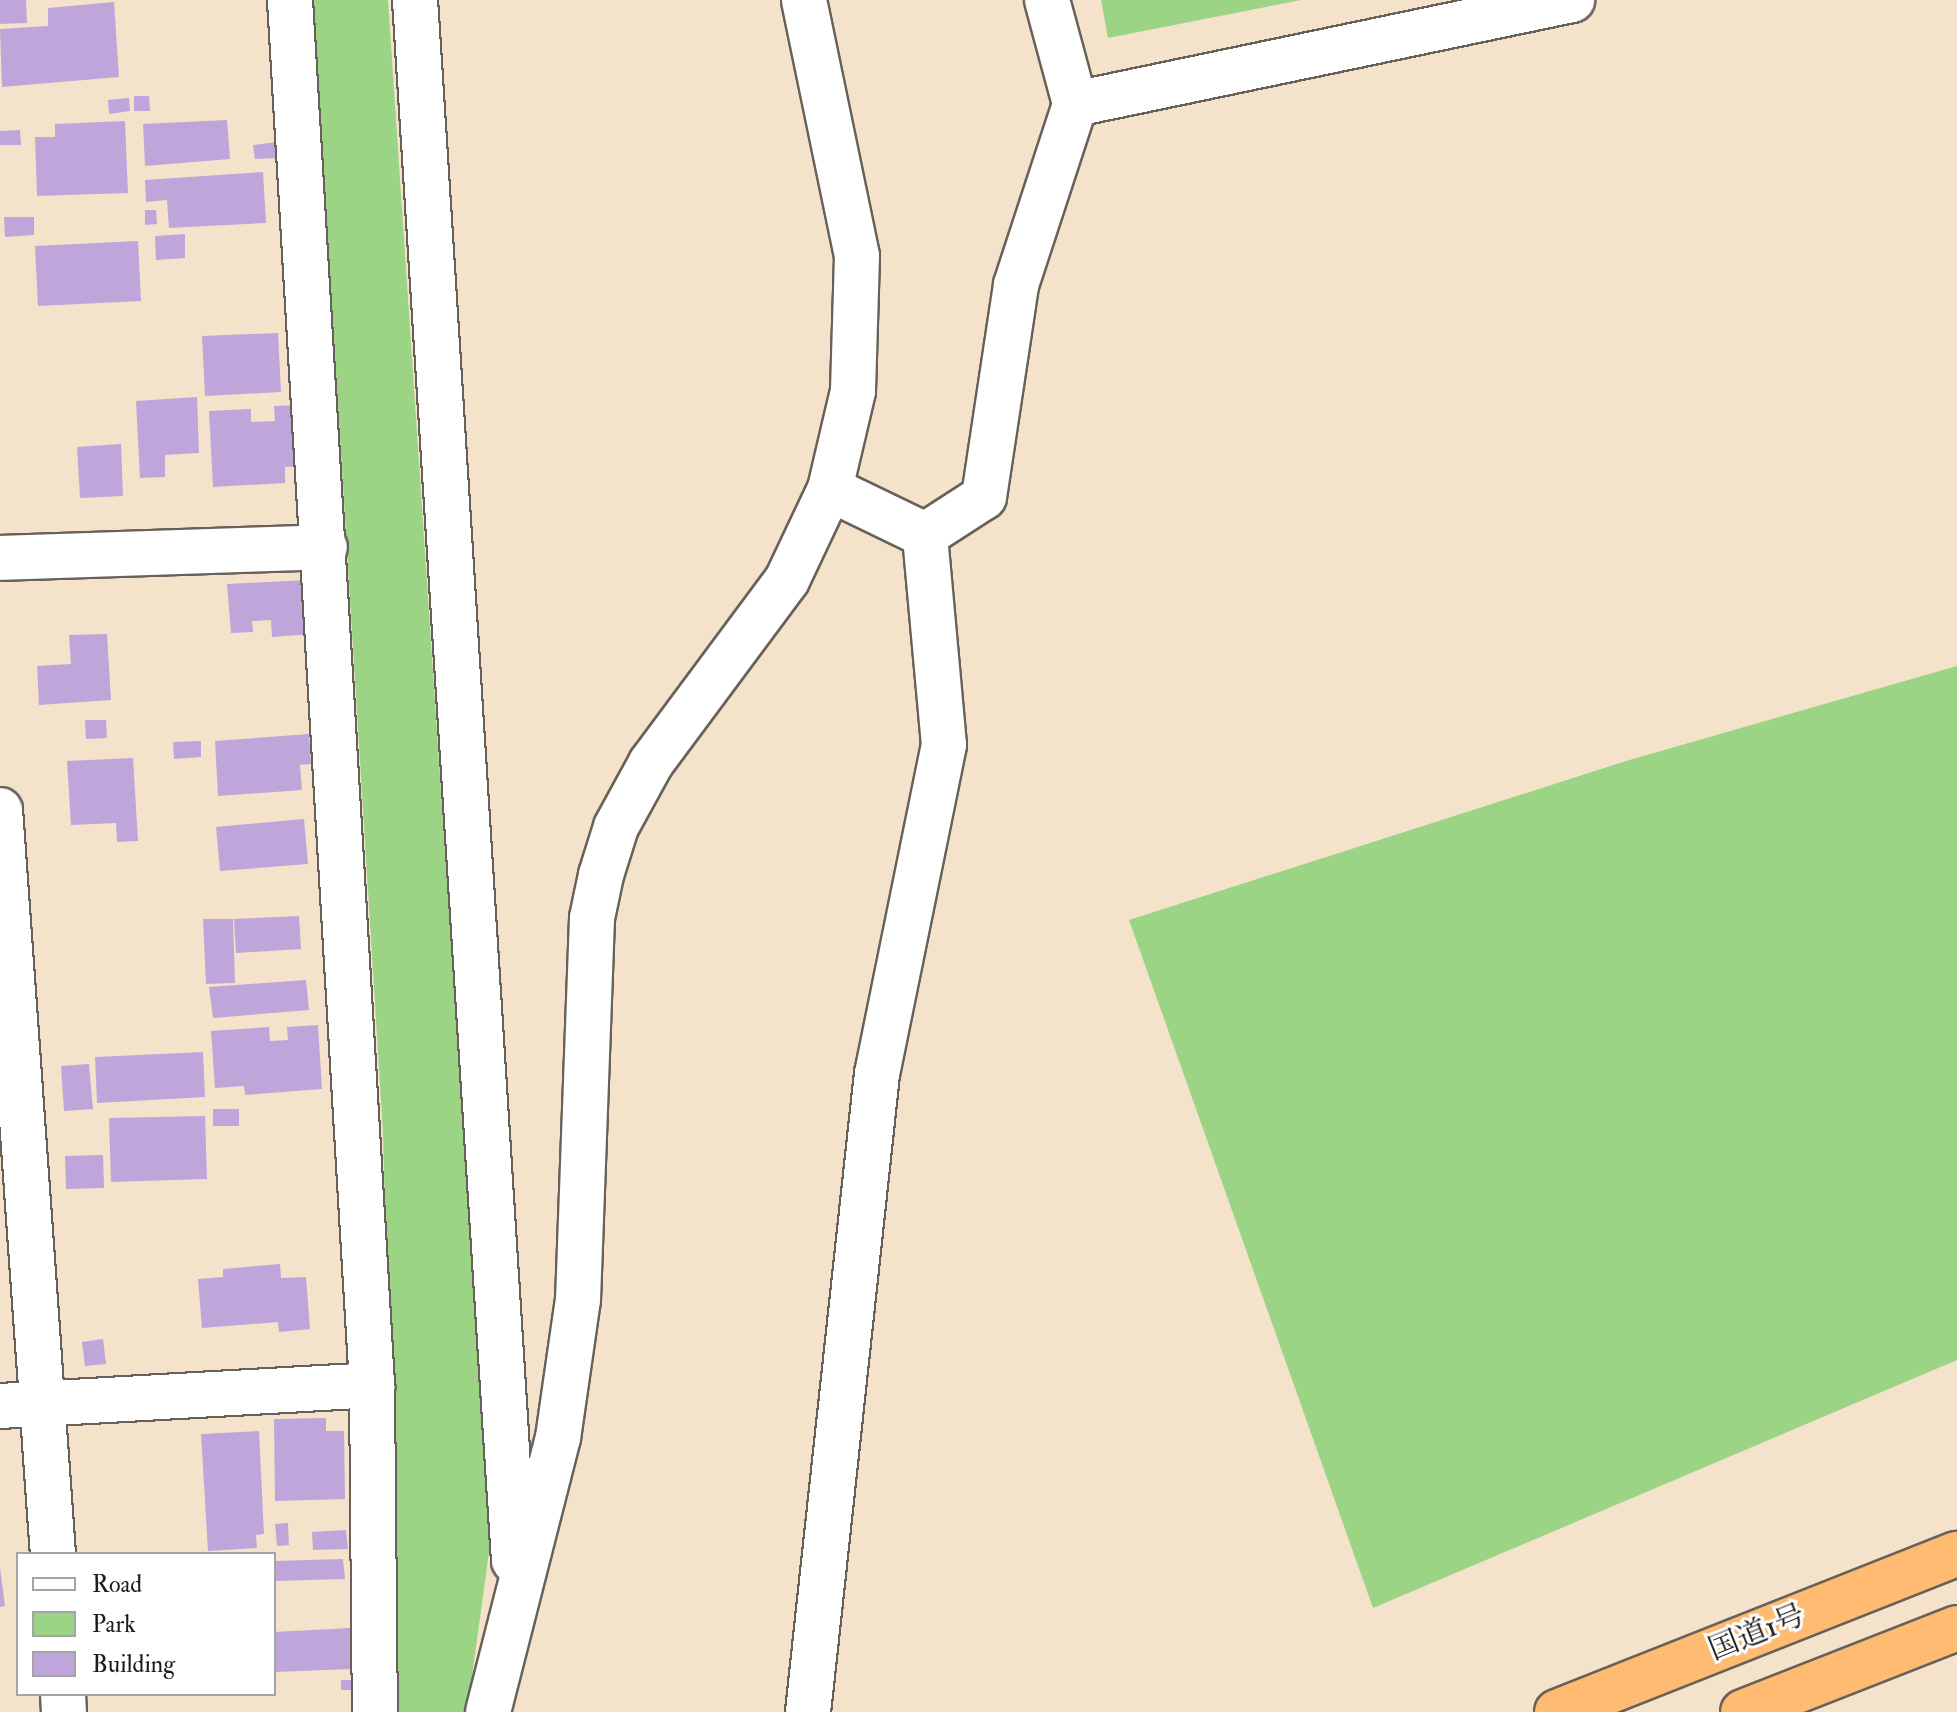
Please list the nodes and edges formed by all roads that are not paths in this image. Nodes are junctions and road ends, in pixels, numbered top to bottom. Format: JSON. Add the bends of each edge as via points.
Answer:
{"nodes":[{"id":1,"x":290,"y":0,"type":"edge"},
{"id":2,"x":415,"y":0,"type":"edge"},
{"id":3,"x":804,"y":0,"type":"edge"},
{"id":4,"x":1047,"y":0,"type":"edge"},
{"id":5,"x":1572,"y":0,"type":"edge"},
{"id":6,"x":1075,"y":104,"type":"junction"},
{"id":7,"x":830,"y":489,"type":"junction"},
{"id":8,"x":925,"y":535,"type":"junction"},
{"id":9,"x":325,"y":547,"type":"junction"},
{"id":10,"x":0,"y":558,"type":"edge"},
{"id":11,"x":0,"y":810,"type":"edge"},
{"id":12,"x":8,"y":1071,"type":"edge"},
{"id":13,"x":16,"y":1288,"type":"edge"},
{"id":14,"x":372,"y":1385,"type":"junction"},
{"id":15,"x":43,"y":1404,"type":"junction"},
{"id":16,"x":0,"y":1406,"type":"edge"},
{"id":17,"x":53,"y":1552,"type":"edge"},
{"id":18,"x":1957,"y":1554,"type":"edge"},
{"id":19,"x":516,"y":1599,"type":"junction"},
{"id":20,"x":1957,"y":1628,"type":"edge"},
{"id":21,"x":375,"y":1712,"type":"edge"},
{"id":22,"x":488,"y":1712,"type":"edge"},
{"id":23,"x":808,"y":1712,"type":"edge"},
{"id":24,"x":1557,"y":1712,"type":"edge"},
{"id":25,"x":1743,"y":1712,"type":"edge"}],
"edges":[{"from":1,"to":9,"type":"street"},
{"from":2,"to":19,"type":"street"},
{"from":3,"to":7,"type":"street","via":[[857,256],[853,391]]},
{"from":4,"to":6,"type":"street"},
{"from":5,"to":6,"type":"street"},
{"from":6,"to":8,"type":"street","via":[[1016,285],[984,497]]},
{"from":7,"to":8,"type":"street"},
{"from":7,"to":19,"type":"street","via":[[787,580],[651,763],[616,827],[601,875],[592,918],[578,1300],[558,1438]]},
{"from":8,"to":23,"type":"street","via":[[944,745],[877,1074]]},
{"from":9,"to":10,"type":"street"},
{"from":9,"to":14,"type":"street"},
{"from":11,"to":12,"type":"street"},
{"from":12,"to":13,"type":"street"},
{"from":13,"to":15,"type":"street"},
{"from":14,"to":15,"type":"street"},
{"from":14,"to":21,"type":"street"},
{"from":15,"to":16,"type":"street"},
{"from":15,"to":17,"type":"street"},
{"from":18,"to":24,"type":"highway","name":"国道1号"},
{"from":19,"to":22,"type":"street"},
{"from":20,"to":25,"type":"highway"}]}
